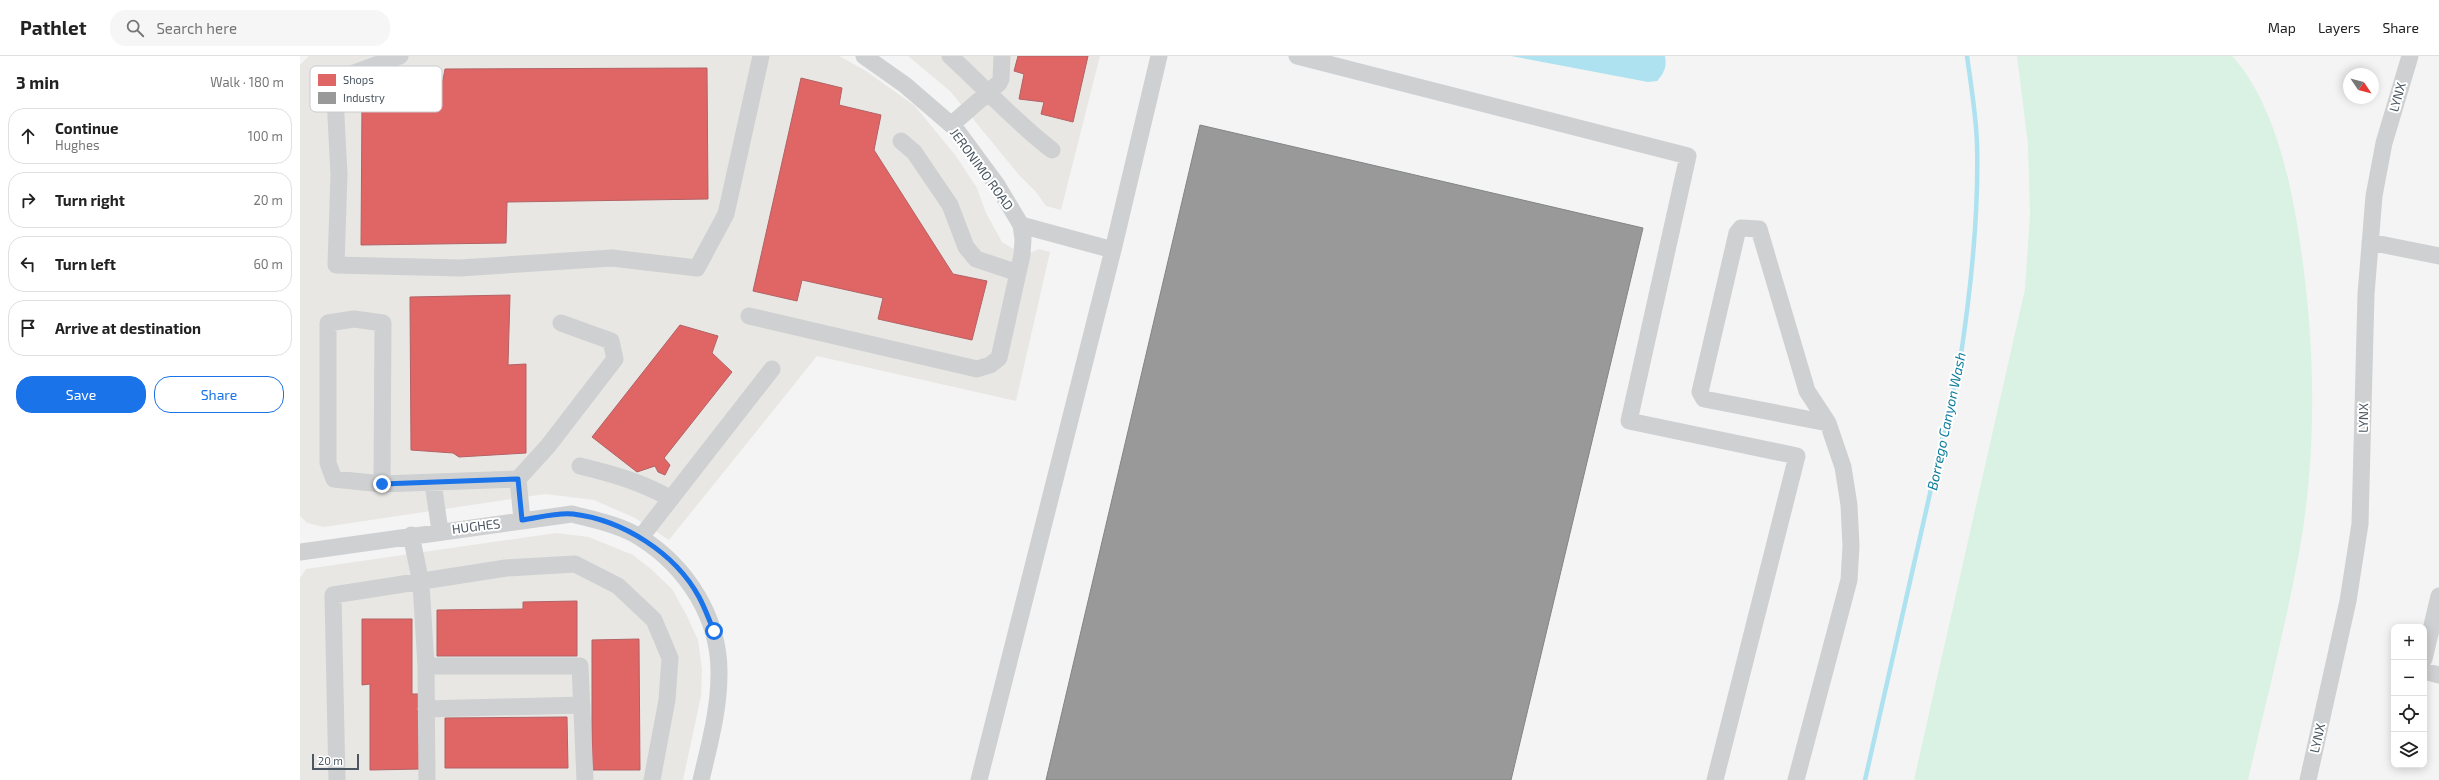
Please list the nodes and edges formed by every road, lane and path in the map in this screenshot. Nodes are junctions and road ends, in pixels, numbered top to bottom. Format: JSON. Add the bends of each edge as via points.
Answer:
{"nodes":[{"id":1,"x":400,"y":56,"type":"edge"},
{"id":2,"x":761,"y":56,"type":"edge"},
{"id":3,"x":864,"y":56,"type":"edge"},
{"id":4,"x":950,"y":56,"type":"edge"},
{"id":5,"x":1002,"y":56,"type":"edge"},
{"id":6,"x":1159,"y":56,"type":"edge"},
{"id":7,"x":1297,"y":56,"type":"edge"},
{"id":8,"x":2410,"y":56,"type":"edge"},
{"id":9,"x":373,"y":66,"type":"edge"},
{"id":10,"x":988,"y":91,"type":"junction"},
{"id":11,"x":336,"y":112,"type":"edge"},
{"id":12,"x":951,"y":125,"type":"junction"},
{"id":13,"x":901,"y":141,"type":"dead end"},
{"id":14,"x":1052,"y":150,"type":"dead end"},
{"id":15,"x":1021,"y":225,"type":"junction"},
{"id":16,"x":2370,"y":242,"type":"junction"},
{"id":17,"x":1113,"y":250,"type":"junction"},
{"id":18,"x":2439,"y":256,"type":"edge"},
{"id":19,"x":1018,"y":273,"type":"junction"},
{"id":20,"x":749,"y":316,"type":"dead end"},
{"id":21,"x":561,"y":323,"type":"dead end"},
{"id":22,"x":772,"y":369,"type":"dead end"},
{"id":23,"x":1828,"y":423,"type":"junction"},
{"id":24,"x":580,"y":466,"type":"dead end"},
{"id":25,"x":518,"y":479,"type":"junction"},
{"id":26,"x":433,"y":483,"type":"junction"},
{"id":27,"x":382,"y":484,"type":"junction"},
{"id":28,"x":671,"y":499,"type":"junction"},
{"id":29,"x":522,"y":520,"type":"junction"},
{"id":30,"x":440,"y":531,"type":"junction"},
{"id":31,"x":411,"y":535,"type":"junction"},
{"id":32,"x":641,"y":537,"type":"junction"},
{"id":33,"x":300,"y":552,"type":"edge"},
{"id":34,"x":421,"y":583,"type":"junction"},
{"id":35,"x":2439,"y":596,"type":"edge"},
{"id":36,"x":2427,"y":646,"type":"edge"},
{"id":37,"x":426,"y":666,"type":"junction"},
{"id":38,"x":2427,"y":672,"type":"edge"},
{"id":39,"x":2439,"y":675,"type":"edge"},
{"id":40,"x":582,"y":705,"type":"junction"},
{"id":41,"x":426,"y":709,"type":"junction"},
{"id":42,"x":338,"y":780,"type":"edge"},
{"id":43,"x":427,"y":780,"type":"edge"},
{"id":44,"x":585,"y":780,"type":"edge"},
{"id":45,"x":652,"y":780,"type":"edge"},
{"id":46,"x":701,"y":780,"type":"edge"},
{"id":47,"x":979,"y":780,"type":"edge"},
{"id":48,"x":1715,"y":780,"type":"edge"},
{"id":49,"x":1796,"y":780,"type":"edge"},
{"id":50,"x":2308,"y":780,"type":"edge"}],
"edges":[{"from":1,"to":9,"type":"street"},
{"from":2,"to":11,"type":"street","via":[[726,214],[698,268],[612,258],[460,268],[336,265],[339,175]]},
{"from":3,"to":12,"type":"street","name":"JERONIMO ROAD","via":[[905,85]]},
{"from":4,"to":10,"type":"street"},
{"from":5,"to":10,"type":"street","via":[[1001,79]]},
{"from":6,"to":17,"type":"street"},
{"from":7,"to":48,"type":"street","via":[[1688,156],[1629,421],[1797,456]]},
{"from":8,"to":16,"type":"street","name":"LYNX","via":[[2384,143],[2374,196]]},
{"from":10,"to":12,"type":"street"},
{"from":10,"to":14,"type":"street","via":[[1028,132]]},
{"from":12,"to":15,"type":"street","name":"JERONIMO ROAD","via":[[997,185]]},
{"from":13,"to":19,"type":"street","via":[[914,152],[950,205],[966,247],[976,259]]},
{"from":15,"to":17,"type":"street"},
{"from":15,"to":19,"type":"street","via":[[1023,239]]},
{"from":16,"to":18,"type":"street"},
{"from":16,"to":50,"type":"street","name":"LYNX","via":[[2366,294],[2360,524],[2348,601]]},
{"from":17,"to":47,"type":"street"},
{"from":19,"to":20,"type":"street","via":[[999,358],[990,366],[977,369]]},
{"from":21,"to":25,"type":"street","via":[[611,341],[614,358],[548,446]]},
{"from":22,"to":28,"type":"street"},
{"from":23,"to":23,"type":"street","via":[[1807,390],[1759,229],[1741,228],[1737,233],[1700,392],[1704,399]]},
{"from":23,"to":49,"type":"street","via":[[1843,467],[1849,505],[1849,580]]},
{"from":24,"to":28,"type":"street","via":[[624,476],[652,487]]},
{"from":25,"to":26,"type":"street"},
{"from":25,"to":29,"type":"street"},
{"from":26,"to":27,"type":"street"},
{"from":26,"to":30,"type":"street"},
{"from":27,"to":27,"type":"street","via":[[334,479],[328,462],[328,323],[354,319],[383,323]]},
{"from":28,"to":32,"type":"street"},
{"from":29,"to":30,"type":"street","name":"HUGHES"},
{"from":29,"to":32,"type":"street","name":"HUGHES","via":[[572,514],[609,524]]},
{"from":30,"to":31,"type":"street","name":"HUGHES"},
{"from":31,"to":33,"type":"street","name":"HUGHES"},
{"from":31,"to":34,"type":"street"},
{"from":32,"to":46,"type":"street","name":"HUGHES","via":[[673,562],[699,596],[714,631],[719,674],[714,721]]},
{"from":34,"to":37,"type":"street"},
{"from":34,"to":42,"type":"street","via":[[334,595]]},
{"from":34,"to":45,"type":"street","via":[[506,568],[575,564],[618,586],[654,620],[670,658],[667,700]]},
{"from":35,"to":36,"type":"street"},
{"from":37,"to":40,"type":"street","via":[[580,666]]},
{"from":37,"to":41,"type":"street"},
{"from":38,"to":39,"type":"street"},
{"from":40,"to":41,"type":"street"},
{"from":40,"to":44,"type":"street"},
{"from":41,"to":43,"type":"street"}]}
